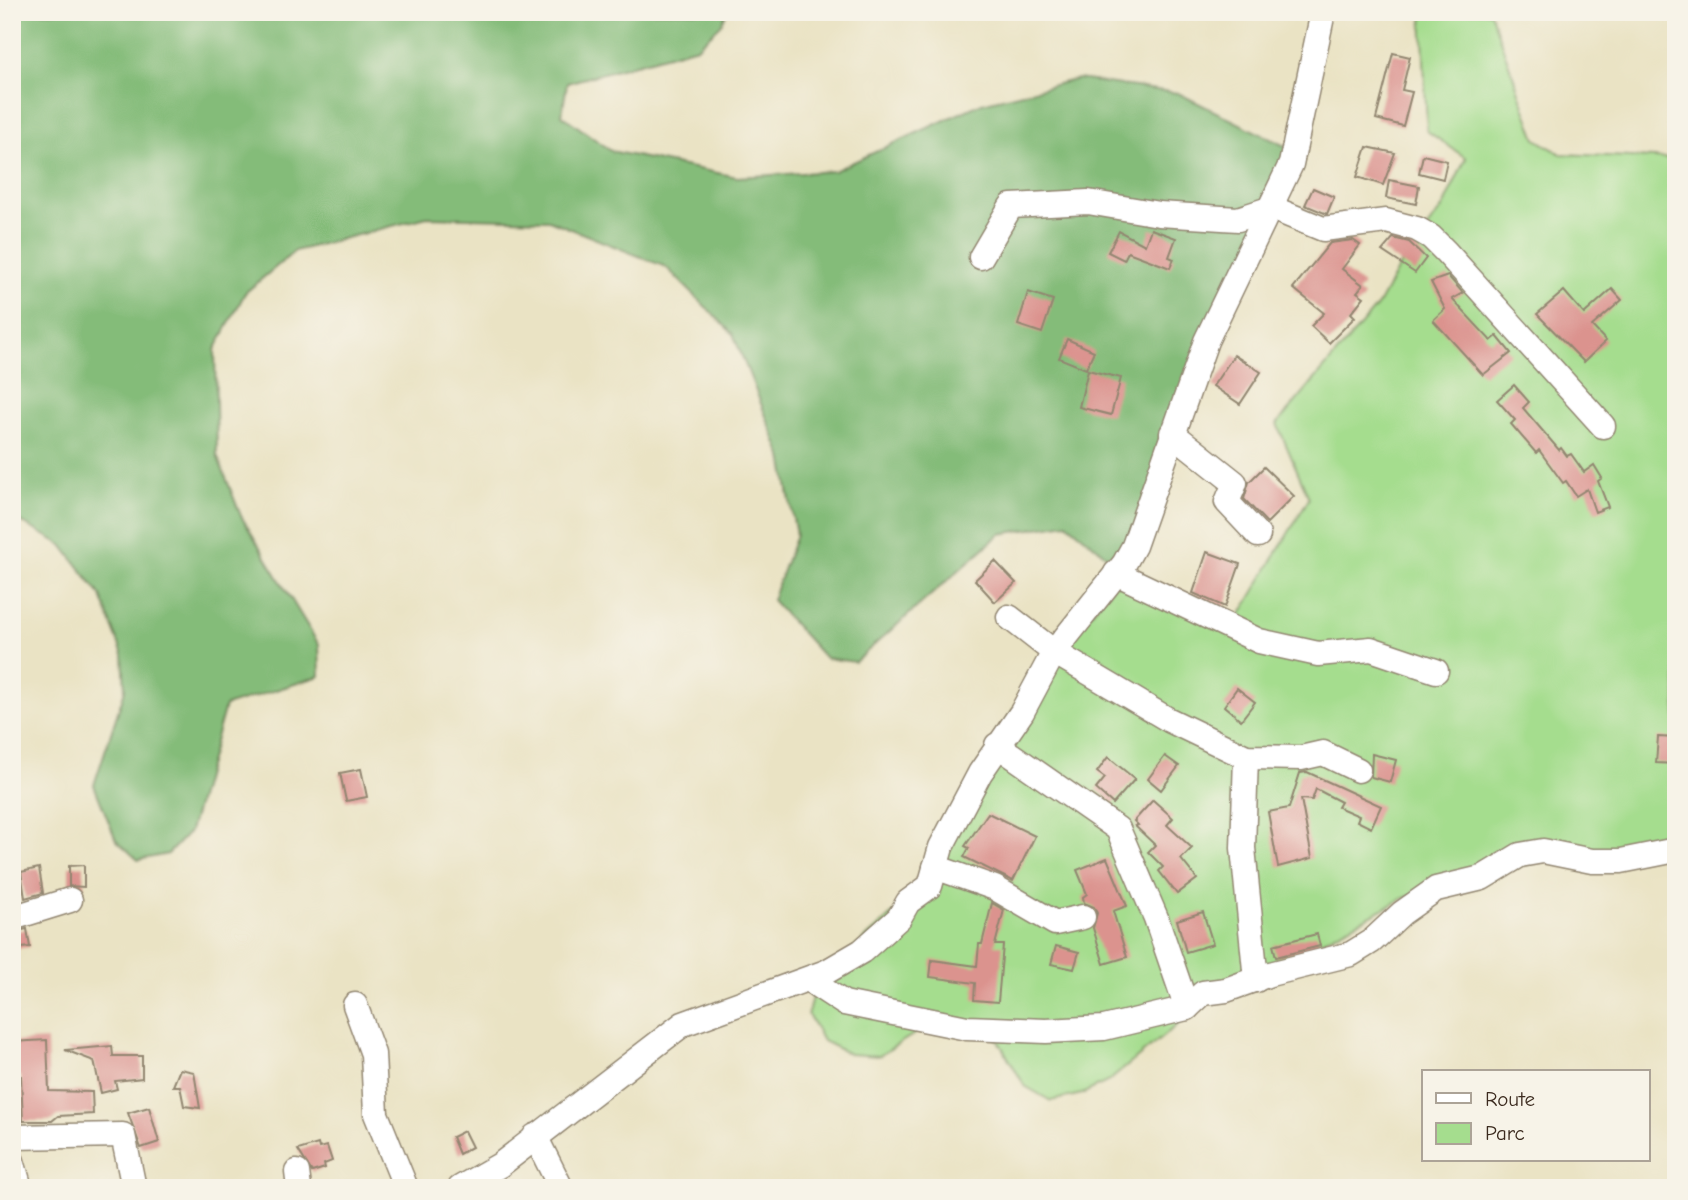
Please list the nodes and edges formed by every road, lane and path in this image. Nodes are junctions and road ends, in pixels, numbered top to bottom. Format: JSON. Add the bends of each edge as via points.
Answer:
{"nodes":[{"id":1,"x":1323,"y":12,"type":"edge"},
{"id":2,"x":1272,"y":208,"type":"junction"},
{"id":3,"x":981,"y":257,"type":"dead end"},
{"id":4,"x":1603,"y":426,"type":"dead end"},
{"id":5,"x":1172,"y":433,"type":"junction"},
{"id":6,"x":1258,"y":536,"type":"dead end"},
{"id":7,"x":1116,"y":573,"type":"junction"},
{"id":8,"x":1009,"y":617,"type":"dead end"},
{"id":9,"x":1054,"y":652,"type":"junction"},
{"id":10,"x":1436,"y":671,"type":"dead end"},
{"id":11,"x":997,"y":745,"type":"junction"},
{"id":12,"x":1246,"y":757,"type":"junction"},
{"id":13,"x":1358,"y":770,"type":"dead end"},
{"id":14,"x":1676,"y":850,"type":"edge"},
{"id":15,"x":935,"y":867,"type":"junction"},
{"id":16,"x":70,"y":900,"type":"dead end"},
{"id":17,"x":1083,"y":917,"type":"dead end"},
{"id":18,"x":12,"y":918,"type":"edge"},
{"id":19,"x":809,"y":980,"type":"junction"},
{"id":20,"x":1256,"y":980,"type":"junction"},
{"id":21,"x":355,"y":1005,"type":"dead end"},
{"id":22,"x":1187,"y":1008,"type":"junction"},
{"id":23,"x":535,"y":1136,"type":"junction"},
{"id":24,"x":12,"y":1137,"type":"edge"},
{"id":25,"x":12,"y":1161,"type":"edge"},
{"id":26,"x":20,"y":1188,"type":"edge"},
{"id":27,"x":134,"y":1188,"type":"edge"},
{"id":28,"x":406,"y":1188,"type":"edge"},
{"id":29,"x":460,"y":1188,"type":"edge"},
{"id":30,"x":561,"y":1188,"type":"edge"}],
"edges":[{"from":1,"to":2,"type":"street","via":[[1291,164]]},
{"from":2,"to":3,"type":"street","via":[[1238,219],[1158,214],[1088,202],[1011,206]]},
{"from":2,"to":4,"type":"street","via":[[1323,229],[1386,221],[1431,237]]},
{"from":2,"to":5,"type":"street","via":[[1206,341]]},
{"from":5,"to":6,"type":"street","via":[[1235,482],[1227,502]]},
{"from":5,"to":7,"type":"street","via":[[1133,546]]},
{"from":7,"to":9,"type":"street"},
{"from":7,"to":10,"type":"street","via":[[1259,641],[1318,654],[1371,649]]},
{"from":8,"to":9,"type":"street"},
{"from":9,"to":11,"type":"street","via":[[1022,712]]},
{"from":9,"to":12,"type":"street","via":[[1169,720]]},
{"from":11,"to":15,"type":"street"},
{"from":11,"to":22,"type":"street","via":[[1118,829]]},
{"from":12,"to":13,"type":"street","via":[[1301,758],[1323,753]]},
{"from":12,"to":20,"type":"street","via":[[1243,848]]},
{"from":14,"to":20,"type":"street","via":[[1621,861],[1592,861],[1543,851],[1520,855],[1482,878],[1436,889],[1351,954]]},
{"from":15,"to":17,"type":"street","via":[[995,888],[1055,923]]},
{"from":15,"to":19,"type":"street","via":[[930,886],[908,902],[899,918],[862,951]]},
{"from":16,"to":18,"type":"street"},
{"from":19,"to":22,"type":"street","via":[[844,1003],[967,1028],[1104,1028]]},
{"from":19,"to":23,"type":"street","via":[[683,1024]]},
{"from":20,"to":22,"type":"street","via":[[1203,993]]},
{"from":21,"to":28,"type":"street","via":[[373,1054],[376,1114]]},
{"from":23,"to":29,"type":"street","via":[[500,1165]]},
{"from":23,"to":30,"type":"street"},
{"from":24,"to":27,"type":"street","via":[[123,1135]]},
{"from":25,"to":26,"type":"street"}]}
